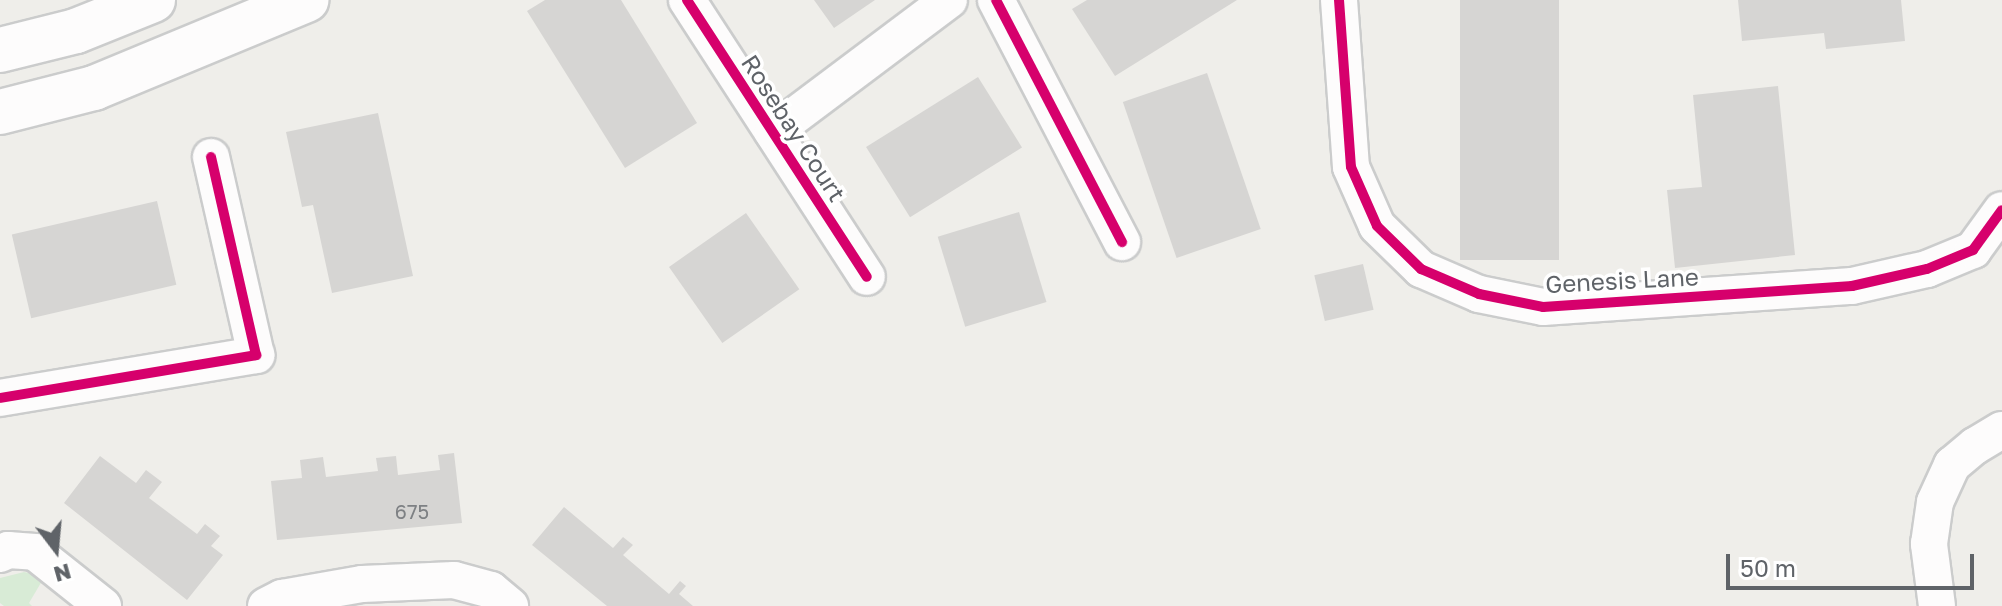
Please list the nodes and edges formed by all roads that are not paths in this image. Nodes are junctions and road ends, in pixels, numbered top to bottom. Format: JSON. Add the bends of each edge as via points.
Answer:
{"nodes":[{"id":1,"x":153,"y":0,"type":"edge"},
{"id":2,"x":306,"y":0,"type":"edge"},
{"id":3,"x":687,"y":0,"type":"edge"},
{"id":4,"x":949,"y":0,"type":"edge"},
{"id":5,"x":996,"y":0,"type":"edge"},
{"id":6,"x":1339,"y":0,"type":"edge"},
{"id":7,"x":0,"y":50,"type":"edge"},
{"id":8,"x":0,"y":112,"type":"edge"},
{"id":9,"x":773,"y":132,"type":"junction"},
{"id":10,"x":211,"y":157,"type":"dead end"},
{"id":11,"x":2002,"y":210,"type":"edge"},
{"id":12,"x":1122,"y":242,"type":"dead end"},
{"id":13,"x":867,"y":277,"type":"dead end"},
{"id":14,"x":0,"y":398,"type":"edge"},
{"id":15,"x":2002,"y":430,"type":"edge"},
{"id":16,"x":0,"y":554,"type":"edge"},
{"id":17,"x":103,"y":606,"type":"edge"},
{"id":18,"x":266,"y":606,"type":"edge"},
{"id":19,"x":510,"y":606,"type":"edge"},
{"id":20,"x":1937,"y":606,"type":"edge"}],
"edges":[{"from":1,"to":7,"type":"main road","via":[[76,31]]},
{"from":2,"to":8,"type":"main road","via":[[94,88]]},
{"from":3,"to":9,"type":"street","name":"Rosebay Court"},
{"from":4,"to":9,"type":"street","name":"Rosebay Court"},
{"from":5,"to":12,"type":"street"},
{"from":6,"to":11,"type":"street","name":"Genesis Lane","via":[[1351,167],[1377,226],[1421,269],[1479,294],[1543,307],[1852,286],[1927,269],[1973,250]]},
{"from":9,"to":13,"type":"street","name":"Rosebay Court"},
{"from":10,"to":14,"type":"street","via":[[256,355]]},
{"from":15,"to":20,"type":"street","via":[[1952,465],[1935,502],[1929,544]]},
{"from":16,"to":17,"type":"street","via":[[35,552]]},
{"from":18,"to":19,"type":"street","via":[[282,598],[362,584],[454,580],[491,590]]}]}
